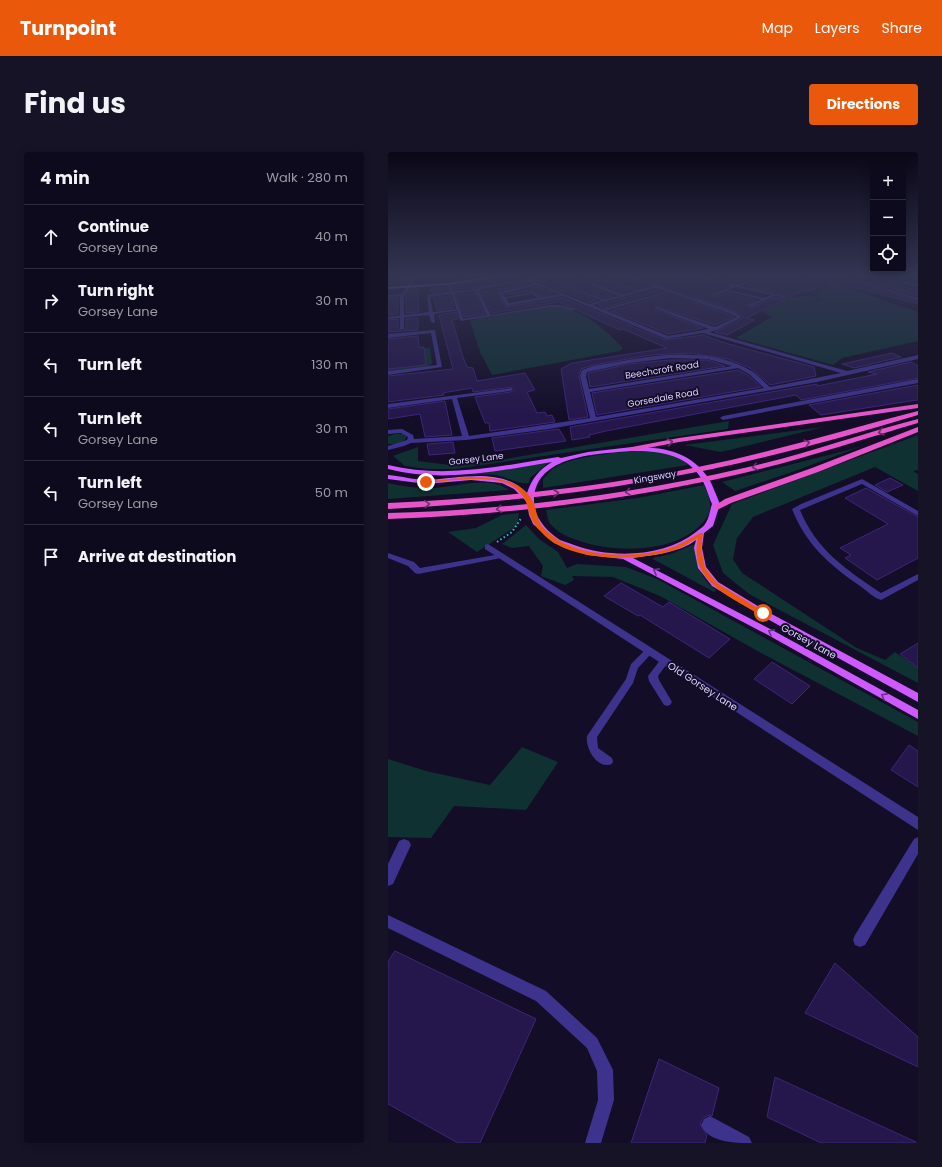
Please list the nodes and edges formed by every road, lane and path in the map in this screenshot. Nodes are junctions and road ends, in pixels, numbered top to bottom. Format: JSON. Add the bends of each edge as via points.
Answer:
{"nodes":[{"id":1,"x":402,"y":322,"type":"edge"},
{"id":2,"x":631,"y":322,"type":"edge"},
{"id":3,"x":697,"y":322,"type":"edge"},
{"id":4,"x":728,"y":322,"type":"edge"},
{"id":5,"x":402,"y":329,"type":"dead end"},
{"id":6,"x":715,"y":329,"type":"junction"},
{"id":7,"x":706,"y":332,"type":"junction"},
{"id":8,"x":388,"y":336,"type":"edge"},
{"id":9,"x":918,"y":357,"type":"edge"},
{"id":10,"x":739,"y":367,"type":"junction"},
{"id":11,"x":388,"y":373,"type":"edge"},
{"id":12,"x":847,"y":373,"type":"junction"},
{"id":13,"x":918,"y":381,"type":"edge"},
{"id":14,"x":768,"y":388,"type":"junction"},
{"id":15,"x":510,"y":389,"type":"dead end"},
{"id":16,"x":588,"y":391,"type":"junction"},
{"id":17,"x":454,"y":397,"type":"junction"},
{"id":18,"x":388,"y":406,"type":"edge"},
{"id":19,"x":918,"y":406,"type":"edge"},
{"id":20,"x":918,"y":413,"type":"edge"},
{"id":21,"x":723,"y":418,"type":"dead end"},
{"id":22,"x":593,"y":419,"type":"junction"},
{"id":23,"x":918,"y":421,"type":"edge"},
{"id":24,"x":918,"y":429,"type":"edge"},
{"id":25,"x":388,"y":432,"type":"edge"},
{"id":26,"x":466,"y":438,"type":"junction"},
{"id":27,"x":410,"y":441,"type":"junction"},
{"id":28,"x":388,"y":448,"type":"edge"},
{"id":29,"x":632,"y":449,"type":"junction"},
{"id":30,"x":568,"y":458,"type":"junction"},
{"id":31,"x":388,"y":467,"type":"edge"},
{"id":32,"x":388,"y":477,"type":"edge"},
{"id":33,"x":530,"y":502,"type":"junction"},
{"id":34,"x":388,"y":506,"type":"edge"},
{"id":35,"x":717,"y":507,"type":"junction"},
{"id":36,"x":918,"y":514,"type":"edge"},
{"id":37,"x":388,"y":516,"type":"edge"},
{"id":38,"x":522,"y":516,"type":"dead end"},
{"id":39,"x":702,"y":534,"type":"junction"},
{"id":40,"x":488,"y":548,"type":"joint"},
{"id":41,"x":388,"y":555,"type":"edge"},
{"id":42,"x":501,"y":556,"type":"junction"},
{"id":43,"x":623,"y":556,"type":"junction"},
{"id":44,"x":918,"y":577,"type":"edge"},
{"id":45,"x":649,"y":651,"type":"junction"},
{"id":46,"x":664,"y":661,"type":"junction"},
{"id":47,"x":918,"y":698,"type":"edge"},
{"id":48,"x":667,"y":702,"type":"dead end"},
{"id":49,"x":918,"y":715,"type":"edge"},
{"id":50,"x":608,"y":761,"type":"dead end"},
{"id":51,"x":918,"y":824,"type":"edge"},
{"id":52,"x":918,"y":843,"type":"edge"},
{"id":53,"x":404,"y":845,"type":"dead end"},
{"id":54,"x":388,"y":880,"type":"edge"},
{"id":55,"x":388,"y":921,"type":"edge"},
{"id":56,"x":860,"y":940,"type":"dead end"},
{"id":57,"x":710,"y":1125,"type":"dead end"},
{"id":58,"x":593,"y":1143,"type":"edge"},
{"id":59,"x":743,"y":1143,"type":"edge"}],
"edges":[{"from":1,"to":5,"type":"street"},
{"from":2,"to":7,"type":"street","via":[[668,338]]},
{"from":3,"to":6,"type":"street"},
{"from":4,"to":6,"type":"street"},
{"from":6,"to":7,"type":"street"},
{"from":7,"to":12,"type":"street"},
{"from":8,"to":11,"type":"street","via":[[433,331],[440,366]]},
{"from":9,"to":12,"type":"street","name":"Gorsedale Road"},
{"from":10,"to":14,"type":"street"},
{"from":10,"to":16,"type":"street","name":"Beechcroft Road"},
{"from":10,"to":16,"type":"street","via":[[719,360],[672,356],[594,368],[584,370],[583,376]]},
{"from":12,"to":14,"type":"street","name":"Gorsedale Road"},
{"from":13,"to":21,"type":"lane"},
{"from":14,"to":22,"type":"street","name":"Gorsedale Road"},
{"from":15,"to":17,"type":"street"},
{"from":16,"to":22,"type":"street"},
{"from":17,"to":18,"type":"street"},
{"from":17,"to":26,"type":"street"},
{"from":29,"to":19,"type":"highway","one_way":true},
{"from":34,"to":20,"type":"highway","name":"Kingsway","one_way":true,"via":[[569,491],[653,478],[743,460]]},
{"from":22,"to":26,"type":"street","name":"Gorsedale Road"},
{"from":23,"to":37,"type":"highway","name":"Kingsway","one_way":true,"via":[[720,476],[520,506]]},
{"from":24,"to":35,"type":"highway"},
{"from":25,"to":27,"type":"street","via":[[406,432],[411,436]]},
{"from":26,"to":27,"type":"street","name":"Gorsedale Road"},
{"from":27,"to":28,"type":"street","name":"Gorsedale Road"},
{"from":29,"to":30,"type":"main road","name":"Gorsey Lane"},
{"from":29,"to":35,"type":"main road","name":"Gorsey Lane","via":[[662,450],[683,456],[713,490]]},
{"from":30,"to":31,"type":"main road","name":"Gorsey Lane","via":[[444,474],[416,474]]},
{"from":30,"to":33,"type":"main road","via":[[544,470],[534,480]]},
{"from":32,"to":33,"type":"main road","name":"Gorsey Lane","via":[[426,482],[471,478],[503,481],[517,487]]},
{"from":33,"to":43,"type":"main road","via":[[533,516],[544,532],[560,544],[590,554]]},
{"from":35,"to":39,"type":"main road","via":[[715,516]]},
{"from":36,"to":44,"type":"lane","via":[[862,481],[796,510],[809,533],[834,563],[881,597]]},
{"from":38,"to":40,"type":"path","via":[[513,532]]},
{"from":39,"to":43,"type":"main road","via":[[673,549],[642,556]]},
{"from":39,"to":47,"type":"main road","name":"Gorsey Lane","via":[[698,548],[702,568],[715,584]]},
{"from":40,"to":42,"type":"street","name":"Old Gorsey Lane"},
{"from":41,"to":42,"type":"lane","via":[[411,564],[418,571]]},
{"from":42,"to":45,"type":"street","name":"Old Gorsey Lane"},
{"from":49,"to":43,"type":"main road","name":"Gorsey Lane","one_way":true,"via":[[771,633]]},
{"from":45,"to":46,"type":"street","name":"Old Gorsey Lane"},
{"from":45,"to":50,"type":"lane","via":[[634,666],[630,680],[592,736],[595,753]]},
{"from":46,"to":48,"type":"lane","via":[[653,676]]},
{"from":46,"to":51,"type":"street","name":"Old Gorsey Lane"},
{"from":52,"to":56,"type":"lane"},
{"from":53,"to":54,"type":"street"},
{"from":55,"to":58,"type":"lane","via":[[541,996],[592,1042],[605,1070],[606,1100]]},
{"from":57,"to":59,"type":"street"}]}
